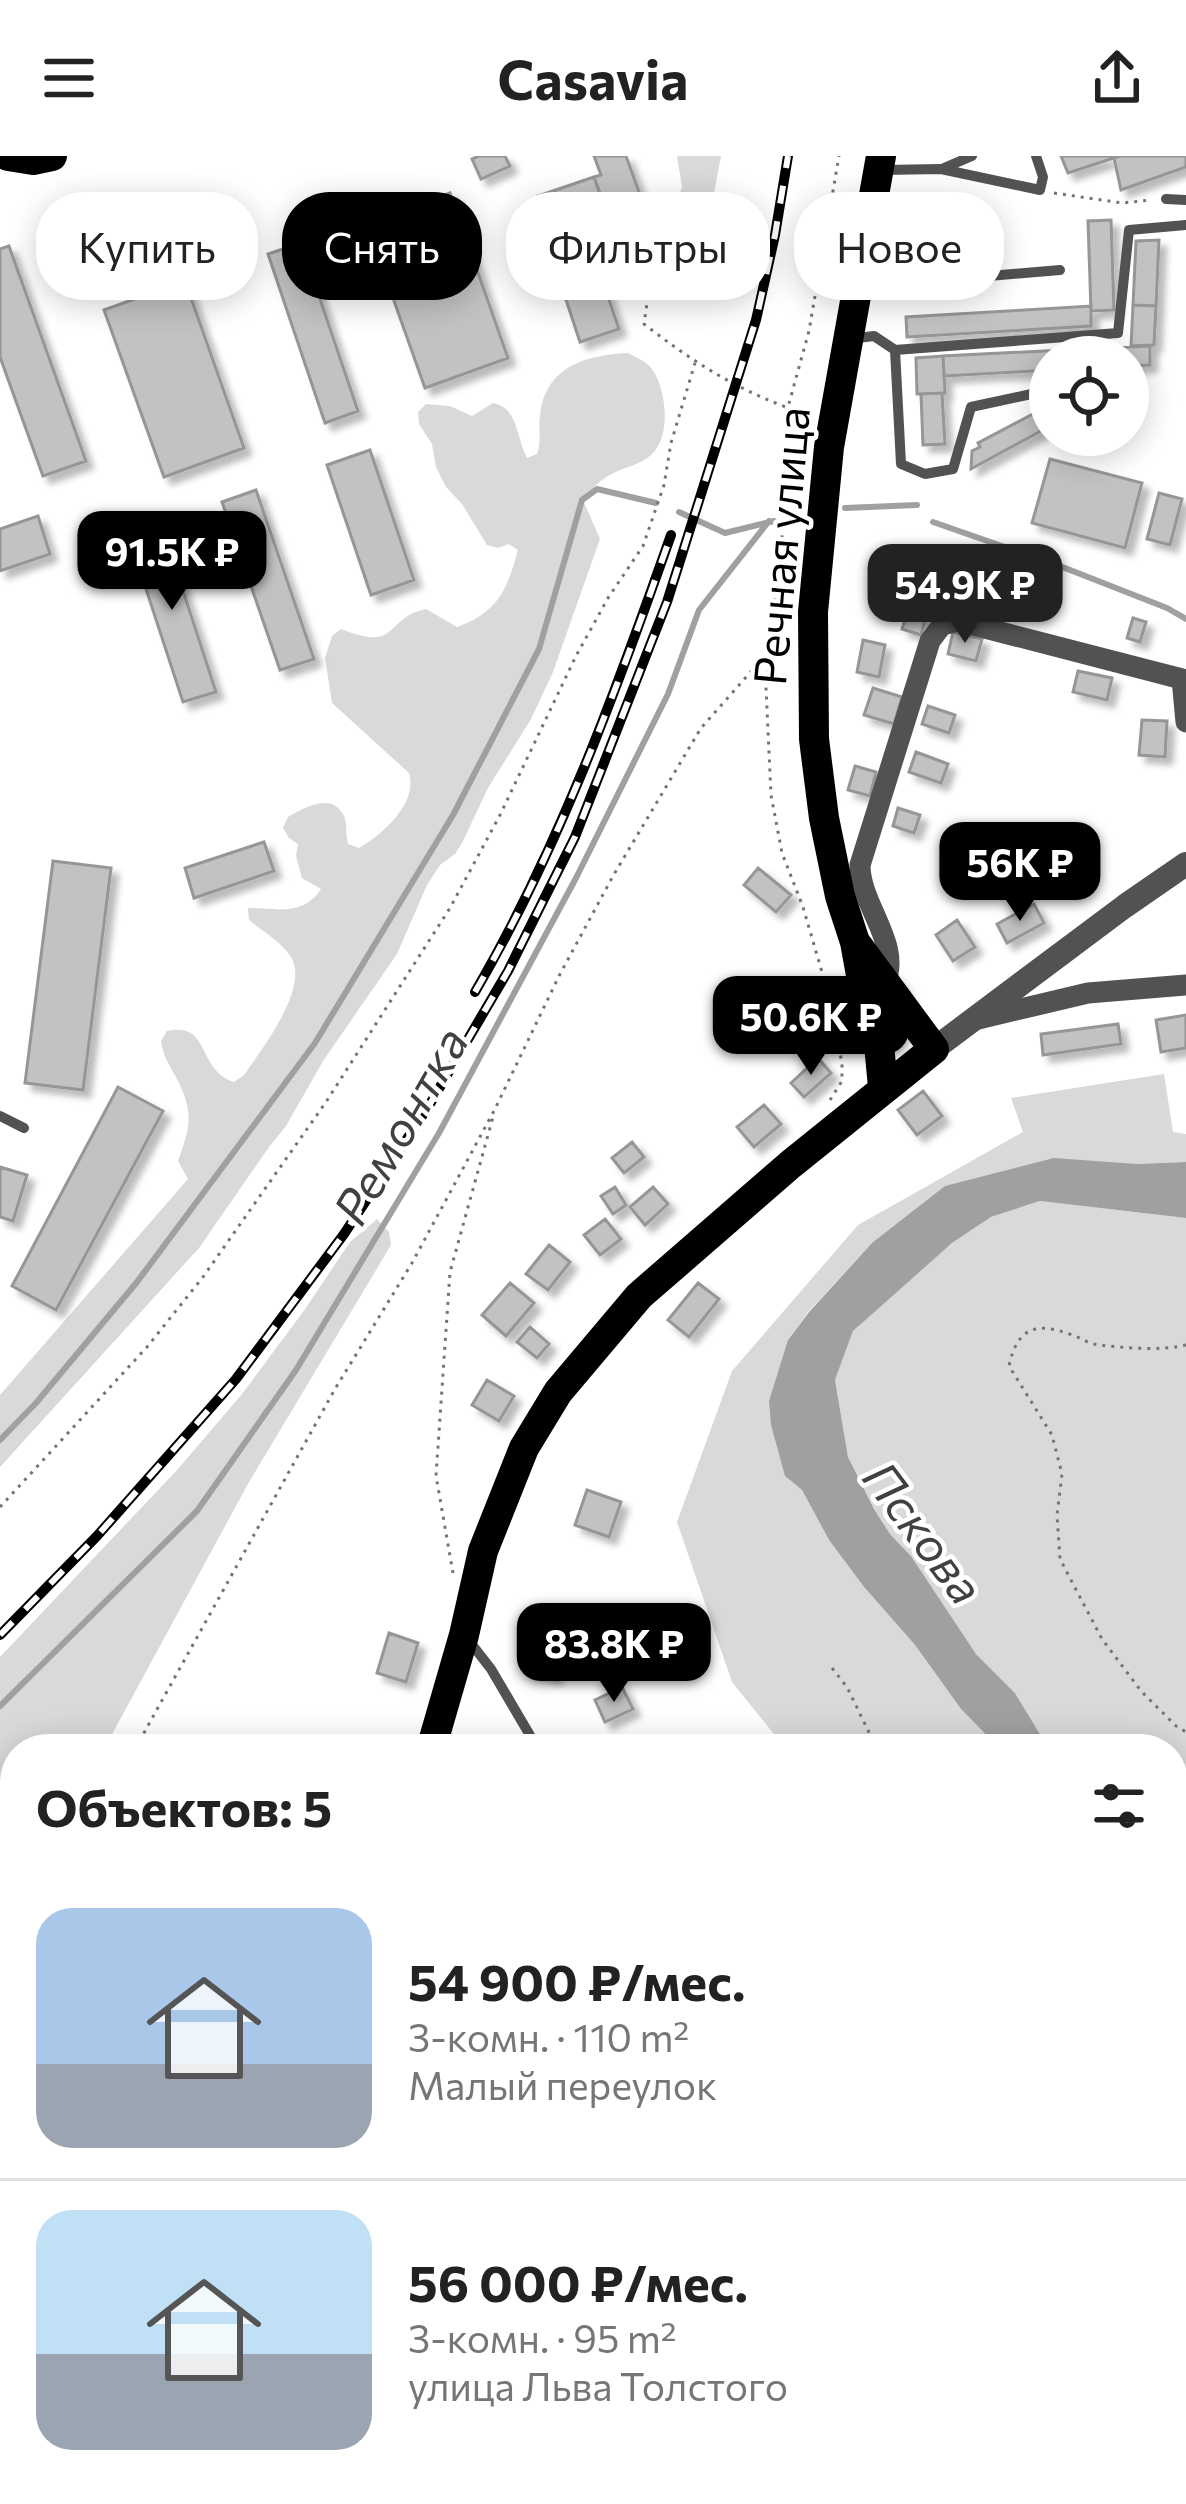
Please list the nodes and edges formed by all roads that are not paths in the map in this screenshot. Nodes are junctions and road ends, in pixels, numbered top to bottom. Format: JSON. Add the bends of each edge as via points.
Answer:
{"nodes":[{"id":1,"x":8,"y":156,"type":"edge"},
{"id":2,"x":52,"y":156,"type":"edge"},
{"id":3,"x":972,"y":156,"type":"edge"},
{"id":4,"x":1036,"y":156,"type":"edge"},
{"id":5,"x":880,"y":163,"type":"edge"},
{"id":6,"x":941,"y":169,"type":"junction"},
{"id":7,"x":1166,"y":200,"type":"road end"},
{"id":8,"x":1186,"y":200,"type":"edge"},
{"id":9,"x":1186,"y":225,"type":"edge"},
{"id":10,"x":1060,"y":270,"type":"dead end"},
{"id":11,"x":1004,"y":275,"type":"edge"},
{"id":12,"x":856,"y":300,"type":"edge"},
{"id":13,"x":849,"y":339,"type":"junction"},
{"id":14,"x":895,"y":350,"type":"junction"},
{"id":15,"x":1029,"y":395,"type":"edge"},
{"id":16,"x":1184,"y":674,"type":"edge"},
{"id":17,"x":1186,"y":722,"type":"edge"},
{"id":18,"x":1186,"y":864,"type":"edge"},
{"id":19,"x":855,"y":942,"type":"junction"},
{"id":20,"x":884,"y":982,"type":"junction"},
{"id":21,"x":1186,"y":985,"type":"edge"},
{"id":22,"x":972,"y":1021,"type":"junction"},
{"id":23,"x":934,"y":1049,"type":"junction"},
{"id":24,"x":883,"y":1087,"type":"junction"},
{"id":25,"x":0,"y":1117,"type":"edge"},
{"id":26,"x":24,"y":1128,"type":"dead end"},
{"id":27,"x":464,"y":1635,"type":"junction"},
{"id":28,"x":434,"y":1734,"type":"edge"},
{"id":29,"x":529,"y":1734,"type":"edge"}],
"edges":[{"from":1,"to":2,"type":"main road"},
{"from":3,"to":6,"type":"lane"},
{"from":4,"to":6,"type":"lane","via":[[1040,190]]},
{"from":5,"to":6,"type":"lane"},
{"from":7,"to":8,"type":"lane"},
{"from":9,"to":14,"type":"lane","via":[[1129,230],[1118,333]]},
{"from":10,"to":11,"type":"lane"},
{"from":12,"to":13,"type":"main road","name":"Речная улица"},
{"from":13,"to":14,"type":"lane","via":[[874,336]]},
{"from":13,"to":19,"type":"main road","name":"Речная улица","via":[[816,588],[814,739]]},
{"from":14,"to":15,"type":"lane","via":[[901,464],[925,474],[953,469],[971,407]]},
{"from":16,"to":17,"type":"street"},
{"from":16,"to":20,"type":"street","via":[[958,621],[942,625],[930,641],[860,866],[888,949]]},
{"from":18,"to":22,"type":"street"},
{"from":19,"to":20,"type":"main road"},
{"from":19,"to":24,"type":"main road"},
{"from":20,"to":23,"type":"main road"},
{"from":21,"to":22,"type":"street","via":[[1088,993]]},
{"from":22,"to":23,"type":"street"},
{"from":23,"to":24,"type":"main road"},
{"from":24,"to":27,"type":"main road","via":[[639,1296],[558,1392],[505,1492]]},
{"from":25,"to":26,"type":"lane"},
{"from":27,"to":28,"type":"main road"},
{"from":27,"to":29,"type":"lane"}]}
